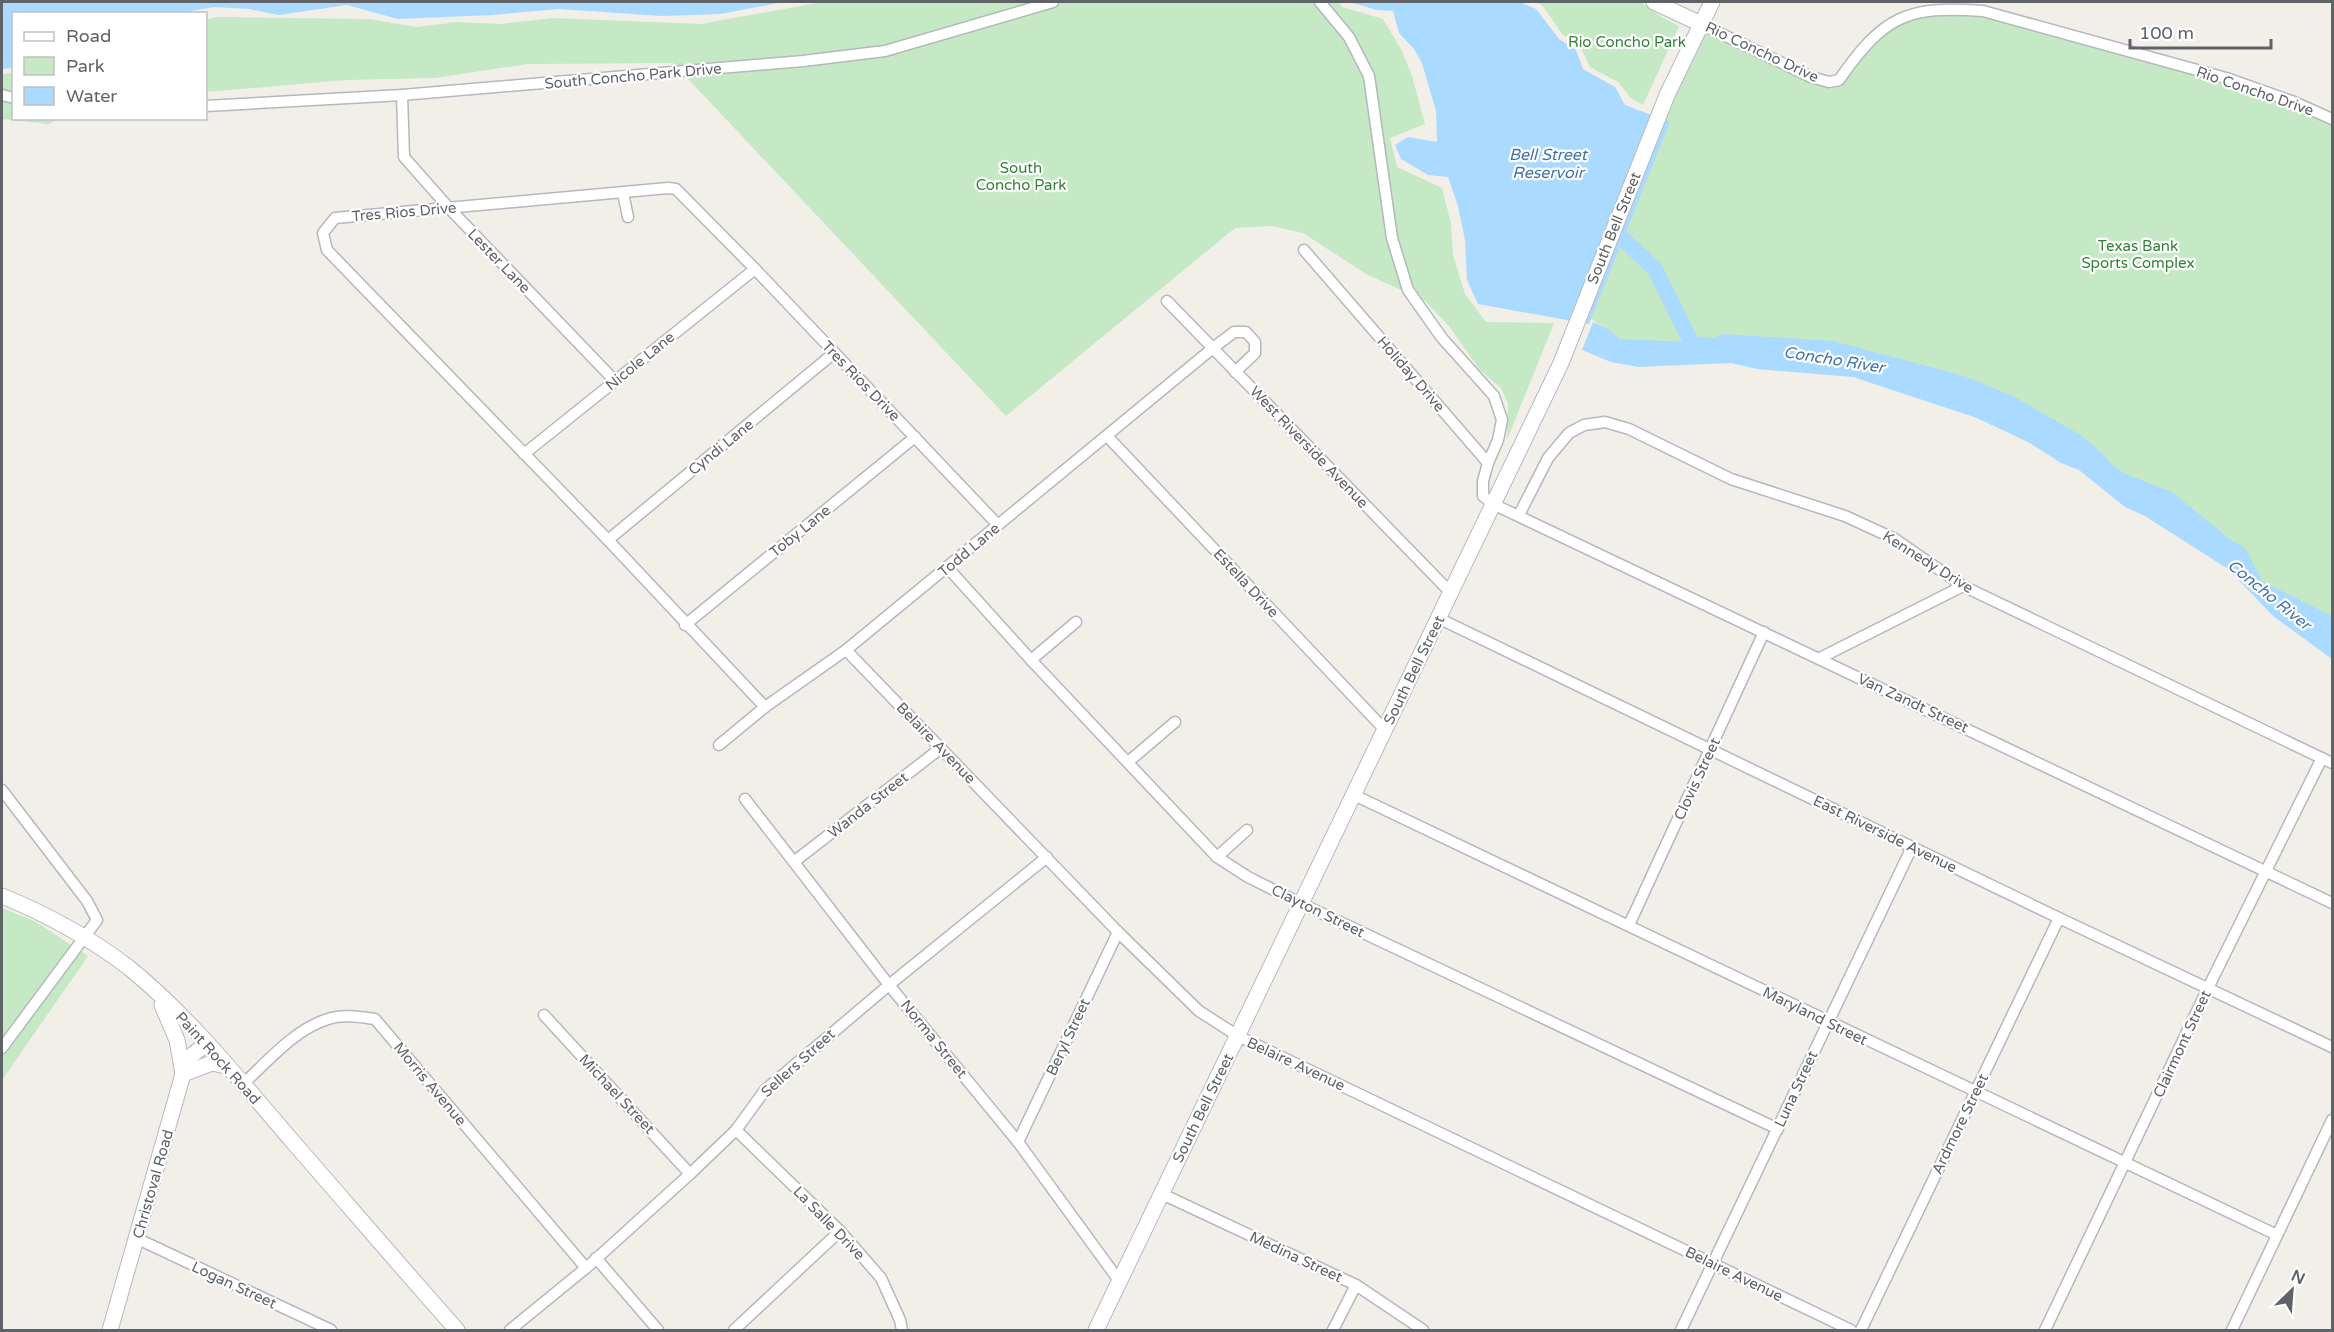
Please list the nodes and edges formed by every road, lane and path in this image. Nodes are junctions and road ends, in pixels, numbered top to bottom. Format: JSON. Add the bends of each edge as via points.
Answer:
{"nodes":[{"id":1,"x":1053,"y":2,"type":"edge"},
{"id":2,"x":1320,"y":2,"type":"edge"},
{"id":3,"x":1654,"y":2,"type":"edge"},
{"id":4,"x":1712,"y":2,"type":"edge"},
{"id":5,"x":1701,"y":24,"type":"junction"},
{"id":6,"x":402,"y":95,"type":"junction"},
{"id":7,"x":207,"y":106,"type":"edge"},
{"id":8,"x":2332,"y":119,"type":"edge"},
{"id":9,"x":623,"y":193,"type":"junction"},
{"id":10,"x":449,"y":208,"type":"junction"},
{"id":11,"x":628,"y":217,"type":"dead end"},
{"id":12,"x":1304,"y":250,"type":"dead end"},
{"id":13,"x":755,"y":269,"type":"junction"},
{"id":14,"x":1167,"y":301,"type":"dead end"},
{"id":15,"x":1213,"y":348,"type":"junction"},
{"id":16,"x":834,"y":353,"type":"junction"},
{"id":17,"x":1235,"y":372,"type":"junction"},
{"id":18,"x":615,"y":381,"type":"junction"},
{"id":19,"x":1107,"y":436,"type":"junction"},
{"id":20,"x":915,"y":438,"type":"junction"},
{"id":21,"x":524,"y":454,"type":"junction"},
{"id":22,"x":1488,"y":463,"type":"junction"},
{"id":23,"x":1493,"y":504,"type":"junction"},
{"id":24,"x":1519,"y":515,"type":"junction"},
{"id":25,"x":998,"y":525,"type":"junction"},
{"id":26,"x":608,"y":540,"type":"junction"},
{"id":27,"x":948,"y":568,"type":"junction"},
{"id":28,"x":1963,"y":586,"type":"junction"},
{"id":29,"x":1450,"y":593,"type":"junction"},
{"id":30,"x":1438,"y":618,"type":"junction"},
{"id":31,"x":1076,"y":622,"type":"dead end"},
{"id":32,"x":685,"y":625,"type":"junction"},
{"id":33,"x":1764,"y":632,"type":"junction"},
{"id":34,"x":846,"y":650,"type":"junction"},
{"id":35,"x":1820,"y":658,"type":"junction"},
{"id":36,"x":1031,"y":660,"type":"junction"},
{"id":37,"x":765,"y":707,"type":"junction"},
{"id":38,"x":1175,"y":722,"type":"dead end"},
{"id":39,"x":1385,"y":730,"type":"junction"},
{"id":40,"x":719,"y":745,"type":"dead end"},
{"id":41,"x":941,"y":748,"type":"junction"},
{"id":42,"x":1710,"y":749,"type":"junction"},
{"id":43,"x":2322,"y":758,"type":"junction"},
{"id":44,"x":1128,"y":762,"type":"junction"},
{"id":45,"x":2332,"y":763,"type":"edge"},
{"id":46,"x":2,"y":790,"type":"edge"},
{"id":47,"x":1354,"y":795,"type":"junction"},
{"id":48,"x":745,"y":799,"type":"dead end"},
{"id":49,"x":1247,"y":830,"type":"dead end"},
{"id":50,"x":1912,"y":847,"type":"junction"},
{"id":51,"x":1047,"y":857,"type":"junction"},
{"id":52,"x":1217,"y":857,"type":"junction"},
{"id":53,"x":795,"y":861,"type":"junction"},
{"id":54,"x":2266,"y":871,"type":"junction"},
{"id":55,"x":2,"y":896,"type":"edge"},
{"id":56,"x":2332,"y":903,"type":"edge"},
{"id":57,"x":1302,"y":904,"type":"junction"},
{"id":58,"x":2059,"y":918,"type":"junction"},
{"id":59,"x":1629,"y":926,"type":"junction"},
{"id":60,"x":1118,"y":932,"type":"junction"},
{"id":61,"x":85,"y":939,"type":"junction"},
{"id":62,"x":889,"y":985,"type":"junction"},
{"id":63,"x":2208,"y":987,"type":"junction"},
{"id":64,"x":155,"y":992,"type":"junction"},
{"id":65,"x":544,"y":1015,"type":"dead end"},
{"id":66,"x":1827,"y":1022,"type":"junction"},
{"id":67,"x":1238,"y":1036,"type":"junction"},
{"id":68,"x":206,"y":1044,"type":"junction"},
{"id":69,"x":2332,"y":1047,"type":"edge"},
{"id":70,"x":2,"y":1048,"type":"edge"},
{"id":71,"x":226,"y":1066,"type":"junction"},
{"id":72,"x":183,"y":1074,"type":"junction"},
{"id":73,"x":243,"y":1083,"type":"junction"},
{"id":74,"x":1975,"y":1092,"type":"junction"},
{"id":75,"x":2332,"y":1120,"type":"edge"},
{"id":76,"x":1778,"y":1129,"type":"junction"},
{"id":77,"x":736,"y":1130,"type":"junction"},
{"id":78,"x":1018,"y":1142,"type":"junction"},
{"id":79,"x":2126,"y":1162,"type":"junction"},
{"id":80,"x":690,"y":1174,"type":"junction"},
{"id":81,"x":1162,"y":1194,"type":"junction"},
{"id":82,"x":840,"y":1231,"type":"junction"},
{"id":83,"x":2277,"y":1234,"type":"junction"},
{"id":84,"x":138,"y":1239,"type":"junction"},
{"id":85,"x":596,"y":1258,"type":"junction"},
{"id":86,"x":1713,"y":1263,"type":"junction"},
{"id":87,"x":586,"y":1268,"type":"junction"},
{"id":88,"x":1120,"y":1282,"type":"junction"},
{"id":89,"x":1356,"y":1285,"type":"junction"},
{"id":90,"x":110,"y":1330,"type":"edge"},
{"id":91,"x":331,"y":1330,"type":"edge"},
{"id":92,"x":457,"y":1330,"type":"edge"},
{"id":93,"x":510,"y":1330,"type":"edge"},
{"id":94,"x":658,"y":1330,"type":"edge"},
{"id":95,"x":734,"y":1330,"type":"edge"},
{"id":96,"x":902,"y":1330,"type":"edge"},
{"id":97,"x":1096,"y":1330,"type":"edge"},
{"id":98,"x":1333,"y":1330,"type":"edge"},
{"id":99,"x":1423,"y":1330,"type":"edge"},
{"id":100,"x":1681,"y":1330,"type":"edge"},
{"id":101,"x":1851,"y":1330,"type":"edge"},
{"id":102,"x":1861,"y":1330,"type":"edge"},
{"id":103,"x":2045,"y":1330,"type":"edge"},
{"id":104,"x":2232,"y":1330,"type":"edge"}],
"edges":[{"from":1,"to":6,"type":"street","name":"South Concho Park Drive","via":[[885,51]]},
{"from":2,"to":22,"type":"street","via":[[1349,37],[1369,76],[1392,238],[1408,290],[1442,338],[1494,396],[1502,420]]},
{"from":3,"to":5,"type":"main road","name":"Rio Concho Drive"},
{"from":4,"to":5,"type":"main road","name":"South Bell Street"},
{"from":5,"to":8,"type":"street","name":"Rio Concho Drive","via":[[1810,77],[1829,82],[1839,80],[1858,52],[1886,26],[1917,12],[1949,8],[1983,11],[2226,78]]},
{"from":5,"to":23,"type":"main road","name":"South Bell Street","via":[[1667,95],[1561,363]]},
{"from":6,"to":7,"type":"street","name":"South Concho Park Drive"},
{"from":6,"to":10,"type":"street","name":"Lester Lane","via":[[404,157]]},
{"from":9,"to":10,"type":"street","name":"Tres Rios Drive"},
{"from":9,"to":11,"type":"street"},
{"from":9,"to":13,"type":"street","name":"Tres Rios Drive","via":[[676,189]]},
{"from":10,"to":18,"type":"street","name":"Lester Lane"},
{"from":10,"to":21,"type":"street","name":"Tres Rios Drive","via":[[335,218],[323,233],[327,250]]},
{"from":12,"to":22,"type":"street","name":"Holiday Drive"},
{"from":13,"to":16,"type":"street","name":"Tres Rios Drive"},
{"from":13,"to":18,"type":"street","name":"Nicole Lane"},
{"from":14,"to":15,"type":"street","name":"West Riverside Avenue"},
{"from":15,"to":17,"type":"street","name":"West Riverside Avenue"},
{"from":15,"to":17,"type":"street","name":"Todd Lane","via":[[1234,332],[1246,332],[1255,342],[1255,353]]},
{"from":15,"to":19,"type":"street","name":"Todd Lane"},
{"from":16,"to":20,"type":"street","name":"Tres Rios Drive"},
{"from":16,"to":26,"type":"street","name":"Cyndi Lane"},
{"from":17,"to":29,"type":"street","name":"West Riverside Avenue"},
{"from":18,"to":21,"type":"street","name":"Nicole Lane"},
{"from":19,"to":25,"type":"street","name":"Todd Lane"},
{"from":19,"to":39,"type":"street","name":"Estella Drive"},
{"from":20,"to":25,"type":"street","name":"Tres Rios Drive"},
{"from":20,"to":32,"type":"street","name":"Toby Lane"},
{"from":21,"to":26,"type":"street","name":"Tres Rios Drive"},
{"from":22,"to":23,"type":"street","via":[[1483,496]]},
{"from":23,"to":24,"type":"street","name":"Van Zandt Street"},
{"from":23,"to":29,"type":"main road","name":"South Bell Street"},
{"from":24,"to":28,"type":"street","name":"Kennedy Drive","via":[[1548,458],[1569,434],[1584,425],[1605,422],[1629,429],[1731,479],[1845,516],[1895,539]]},
{"from":24,"to":33,"type":"street","name":"Van Zandt Street"},
{"from":25,"to":27,"type":"street","name":"Todd Lane"},
{"from":26,"to":32,"type":"street","name":"Tres Rios Drive"},
{"from":27,"to":34,"type":"street","name":"Todd Lane"},
{"from":27,"to":36,"type":"street","name":"Clayton Street"},
{"from":28,"to":35,"type":"street"},
{"from":28,"to":43,"type":"street","name":"Kennedy Drive"},
{"from":29,"to":30,"type":"main road","name":"South Bell Street"},
{"from":30,"to":39,"type":"main road","name":"South Bell Street"},
{"from":30,"to":42,"type":"street","name":"East Riverside Avenue"},
{"from":31,"to":36,"type":"street"},
{"from":32,"to":37,"type":"street","name":"Tres Rios Drive"},
{"from":33,"to":35,"type":"street","name":"Van Zandt Street"},
{"from":33,"to":42,"type":"street","name":"Clovis Street"},
{"from":34,"to":37,"type":"street","name":"Todd Lane"},
{"from":34,"to":41,"type":"street","name":"Belaire Avenue"},
{"from":35,"to":54,"type":"street","name":"Van Zandt Street"},
{"from":36,"to":44,"type":"street","name":"Clayton Street"},
{"from":37,"to":40,"type":"street","name":"Todd Lane"},
{"from":38,"to":44,"type":"street"},
{"from":39,"to":47,"type":"main road","name":"South Bell Street"},
{"from":41,"to":51,"type":"street","name":"Belaire Avenue"},
{"from":41,"to":53,"type":"street","name":"Wanda Street"},
{"from":42,"to":50,"type":"street","name":"East Riverside Avenue"},
{"from":42,"to":59,"type":"street","name":"Clovis Street"},
{"from":43,"to":45,"type":"street","name":"Kennedy Drive"},
{"from":43,"to":54,"type":"street","name":"Clairmont Street"},
{"from":44,"to":52,"type":"street","name":"Clayton Street"},
{"from":46,"to":61,"type":"street","via":[[87,901],[97,920]]},
{"from":47,"to":57,"type":"main road","name":"South Bell Street"},
{"from":47,"to":59,"type":"street","name":"Maryland Street"},
{"from":48,"to":53,"type":"street","name":"Norma Street"},
{"from":49,"to":52,"type":"street"},
{"from":50,"to":58,"type":"street","name":"East Riverside Avenue"},
{"from":50,"to":66,"type":"street","name":"Luna Street"},
{"from":51,"to":60,"type":"street","name":"Belaire Avenue"},
{"from":51,"to":62,"type":"street","name":"Sellers Street"},
{"from":52,"to":57,"type":"street","name":"Clayton Street"},
{"from":53,"to":62,"type":"street","name":"Norma Street"},
{"from":54,"to":56,"type":"street","name":"Van Zandt Street"},
{"from":54,"to":63,"type":"street","name":"Clairmont Street"},
{"from":55,"to":61,"type":"main road","name":"Paint Rock Road"},
{"from":57,"to":67,"type":"main road","name":"South Bell Street"},
{"from":57,"to":76,"type":"street","name":"Clayton Street"},
{"from":58,"to":63,"type":"street","name":"East Riverside Avenue"},
{"from":58,"to":74,"type":"street","name":"Ardmore Street"},
{"from":59,"to":66,"type":"street","name":"Maryland Street"},
{"from":60,"to":67,"type":"street","name":"Belaire Avenue","via":[[1199,1011]]},
{"from":60,"to":78,"type":"street","name":"Beryl Street"},
{"from":61,"to":64,"type":"main road","name":"Paint Rock Road","via":[[128,967]]},
{"from":61,"to":70,"type":"street"},
{"from":62,"to":77,"type":"street","name":"Sellers Street","via":[[765,1090]]},
{"from":62,"to":78,"type":"street","name":"Norma Street"},
{"from":63,"to":69,"type":"street","name":"East Riverside Avenue"},
{"from":63,"to":79,"type":"street","name":"Clairmont Street"},
{"from":64,"to":68,"type":"main road","name":"Paint Rock Road"},
{"from":64,"to":72,"type":"main road","via":[[171,1022]]},
{"from":65,"to":80,"type":"street","name":"Michael Street"},
{"from":66,"to":74,"type":"street","name":"Maryland Street"},
{"from":66,"to":76,"type":"street","name":"Luna Street"},
{"from":67,"to":81,"type":"main road","name":"South Bell Street"},
{"from":67,"to":86,"type":"street","name":"Belaire Avenue"},
{"from":68,"to":71,"type":"main road","name":"Paint Rock Road"},
{"from":68,"to":72,"type":"main road","name":"Christoval Road","via":[[191,1056]]},
{"from":71,"to":72,"type":"main road","via":[[212,1063]]},
{"from":71,"to":73,"type":"main road","name":"Paint Rock Road"},
{"from":72,"to":84,"type":"main road","name":"Christoval Road"},
{"from":73,"to":87,"type":"street","name":"Morris Avenue","via":[[302,1031],[329,1018],[375,1019]]},
{"from":73,"to":92,"type":"main road","name":"Paint Rock Road"},
{"from":74,"to":79,"type":"street","name":"Maryland Street"},
{"from":74,"to":102,"type":"street","name":"Ardmore Street"},
{"from":75,"to":83,"type":"street"},
{"from":76,"to":86,"type":"street","name":"Luna Street"},
{"from":77,"to":80,"type":"street","name":"Sellers Street"},
{"from":77,"to":82,"type":"street","name":"La Salle Drive"},
{"from":78,"to":88,"type":"street","name":"Norma Street"},
{"from":79,"to":83,"type":"street","name":"Maryland Street"},
{"from":79,"to":103,"type":"street","name":"Clairmont Street"},
{"from":80,"to":85,"type":"street","name":"Sellers Street"},
{"from":81,"to":88,"type":"main road","name":"South Bell Street"},
{"from":81,"to":89,"type":"street","name":"Medina Street"},
{"from":82,"to":95,"type":"street"},
{"from":82,"to":96,"type":"street","name":"La Salle Drive","via":[[881,1278]]},
{"from":83,"to":104,"type":"street"},
{"from":84,"to":90,"type":"main road","name":"Christoval Road"},
{"from":84,"to":91,"type":"street","name":"Logan Street"},
{"from":85,"to":87,"type":"street","name":"Sellers Street"},
{"from":85,"to":94,"type":"street"},
{"from":86,"to":100,"type":"street","name":"Luna Street"},
{"from":86,"to":101,"type":"street","name":"Belaire Avenue"},
{"from":87,"to":93,"type":"street","name":"Sellers Street"},
{"from":88,"to":97,"type":"main road","name":"South Bell Street"},
{"from":89,"to":98,"type":"street"},
{"from":89,"to":99,"type":"street","name":"Medina Street"}]}
